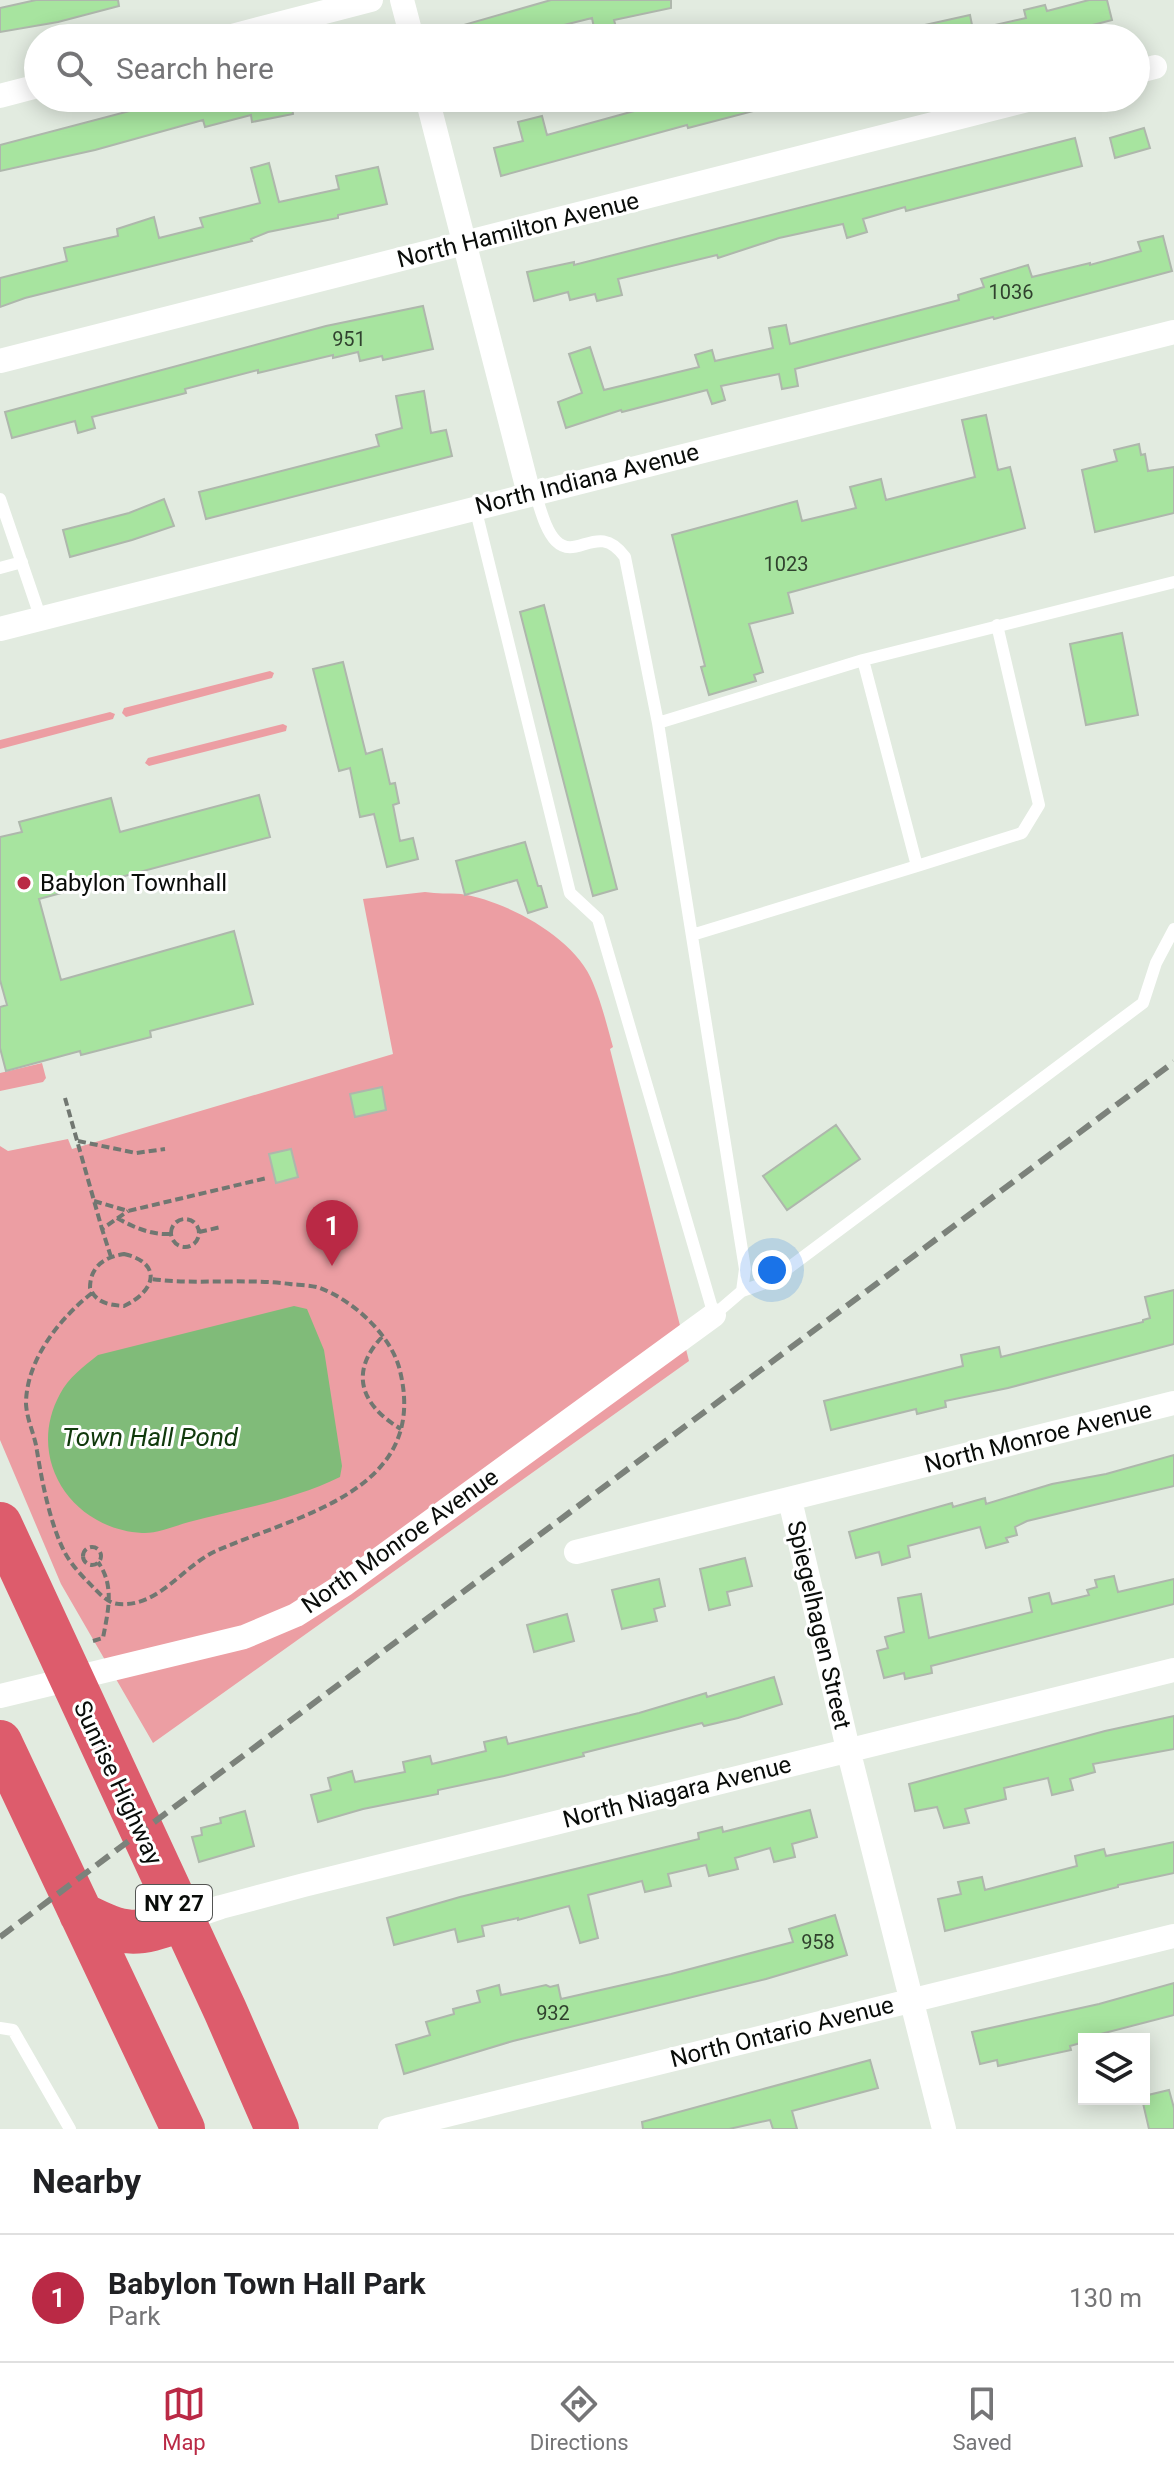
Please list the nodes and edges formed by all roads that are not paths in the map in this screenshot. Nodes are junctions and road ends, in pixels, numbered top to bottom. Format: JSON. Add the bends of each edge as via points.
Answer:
{"nodes":[{"id":1,"x":371,"y":0,"type":"edge"},
{"id":2,"x":402,"y":0,"type":"edge"},
{"id":3,"x":278,"y":24,"type":"edge"},
{"id":4,"x":408,"y":24,"type":"edge"},
{"id":5,"x":24,"y":90,"type":"edge"},
{"id":6,"x":0,"y":96,"type":"edge"},
{"id":7,"x":431,"y":112,"type":"edge"},
{"id":8,"x":980,"y":112,"type":"edge"},
{"id":9,"x":465,"y":244,"type":"junction"},
{"id":10,"x":1174,"y":332,"type":"edge"},
{"id":11,"x":0,"y":361,"type":"edge"},
{"id":12,"x":532,"y":493,"type":"junction"},
{"id":13,"x":0,"y":499,"type":"edge"},
{"id":14,"x":475,"y":507,"type":"junction"},
{"id":15,"x":22,"y":562,"type":"junction"},
{"id":16,"x":0,"y":568,"type":"edge"},
{"id":17,"x":1174,"y":582,"type":"edge"},
{"id":18,"x":41,"y":619,"type":"junction"},
{"id":19,"x":997,"y":625,"type":"junction"},
{"id":20,"x":0,"y":629,"type":"edge"},
{"id":21,"x":863,"y":660,"type":"junction"},
{"id":22,"x":658,"y":723,"type":"junction"},
{"id":23,"x":917,"y":866,"type":"junction"},
{"id":24,"x":1174,"y":929,"type":"edge"},
{"id":25,"x":692,"y":935,"type":"junction"},
{"id":26,"x":742,"y":1291,"type":"junction"},
{"id":27,"x":714,"y":1315,"type":"junction"},
{"id":28,"x":1174,"y":1403,"type":"edge"},
{"id":29,"x":790,"y":1500,"type":"junction"},
{"id":30,"x":0,"y":1524,"type":"edge"},
{"id":31,"x":576,"y":1552,"type":"dead end"},
{"id":32,"x":1174,"y":1670,"type":"edge"},
{"id":33,"x":70,"y":1678,"type":"junction"},
{"id":34,"x":0,"y":1696,"type":"edge"},
{"id":35,"x":0,"y":1742,"type":"edge"},
{"id":36,"x":848,"y":1749,"type":"junction"},
{"id":37,"x":81,"y":1914,"type":"junction"},
{"id":38,"x":182,"y":1920,"type":"junction"},
{"id":39,"x":1174,"y":1936,"type":"edge"},
{"id":40,"x":911,"y":2000,"type":"junction"},
{"id":41,"x":0,"y":2028,"type":"edge"},
{"id":42,"x":70,"y":2129,"type":"edge"},
{"id":43,"x":183,"y":2129,"type":"edge"},
{"id":44,"x":277,"y":2129,"type":"edge"},
{"id":45,"x":390,"y":2129,"type":"edge"},
{"id":46,"x":944,"y":2129,"type":"edge"}],
"edges":[{"from":1,"to":3,"type":"street"},
{"from":2,"to":4,"type":"street"},
{"from":5,"to":6,"type":"street"},
{"from":7,"to":9,"type":"street"},
{"from":8,"to":9,"type":"street","name":"North Hamilton Avenue"},
{"from":9,"to":11,"type":"street","name":"North Hamilton Avenue"},
{"from":9,"to":12,"type":"street"},
{"from":10,"to":12,"type":"street","name":"North Indiana Avenue"},
{"from":12,"to":14,"type":"street","name":"North Indiana Avenue"},
{"from":12,"to":22,"type":"lane","via":[[558,543],[569,548],[611,542],[625,557]]},
{"from":13,"to":15,"type":"lane"},
{"from":14,"to":18,"type":"street","name":"North Indiana Avenue"},
{"from":14,"to":27,"type":"lane","via":[[570,893],[598,919]]},
{"from":15,"to":16,"type":"lane"},
{"from":15,"to":18,"type":"lane"},
{"from":17,"to":19,"type":"lane"},
{"from":18,"to":20,"type":"street","name":"North Indiana Avenue"},
{"from":19,"to":21,"type":"lane"},
{"from":19,"to":23,"type":"lane","via":[[1039,805],[1022,833]]},
{"from":21,"to":22,"type":"lane"},
{"from":21,"to":23,"type":"lane"},
{"from":22,"to":25,"type":"lane"},
{"from":23,"to":25,"type":"lane"},
{"from":24,"to":26,"type":"lane","via":[[1143,1003],[771,1281]]},
{"from":25,"to":26,"type":"lane","via":[[745,1269]]},
{"from":26,"to":27,"type":"lane"},
{"from":27,"to":33,"type":"street","name":"North Monroe Avenue","via":[[308,1608],[244,1637]]},
{"from":28,"to":29,"type":"street","name":"North Monroe Avenue"},
{"from":29,"to":31,"type":"street","name":"North Monroe Avenue"},
{"from":29,"to":36,"type":"street","name":"Spiegelhagen Street"},
{"from":30,"to":33,"type":"highway","name":"Sunrise Highway","number":"NY 27"},
{"from":32,"to":36,"type":"street","name":"North Niagara Avenue"},
{"from":33,"to":34,"type":"street","name":"North Monroe Avenue"},
{"from":33,"to":38,"type":"highway","name":"Sunrise Highway","number":"NY 27"},
{"from":35,"to":37,"type":"highway"},
{"from":36,"to":38,"type":"street","name":"North Niagara Avenue"},
{"from":36,"to":40,"type":"street","name":"Spiegelhagen Street"},
{"from":37,"to":38,"type":"highway","via":[[128,1933]]},
{"from":37,"to":43,"type":"highway"},
{"from":38,"to":44,"type":"highway","name":"Sunrise Highway","number":"NY 27"},
{"from":39,"to":40,"type":"street","name":"North Ontario Avenue"},
{"from":40,"to":45,"type":"street","name":"North Ontario Avenue"},
{"from":40,"to":46,"type":"street"},
{"from":41,"to":42,"type":"lane","via":[[13,2030]]}]}
